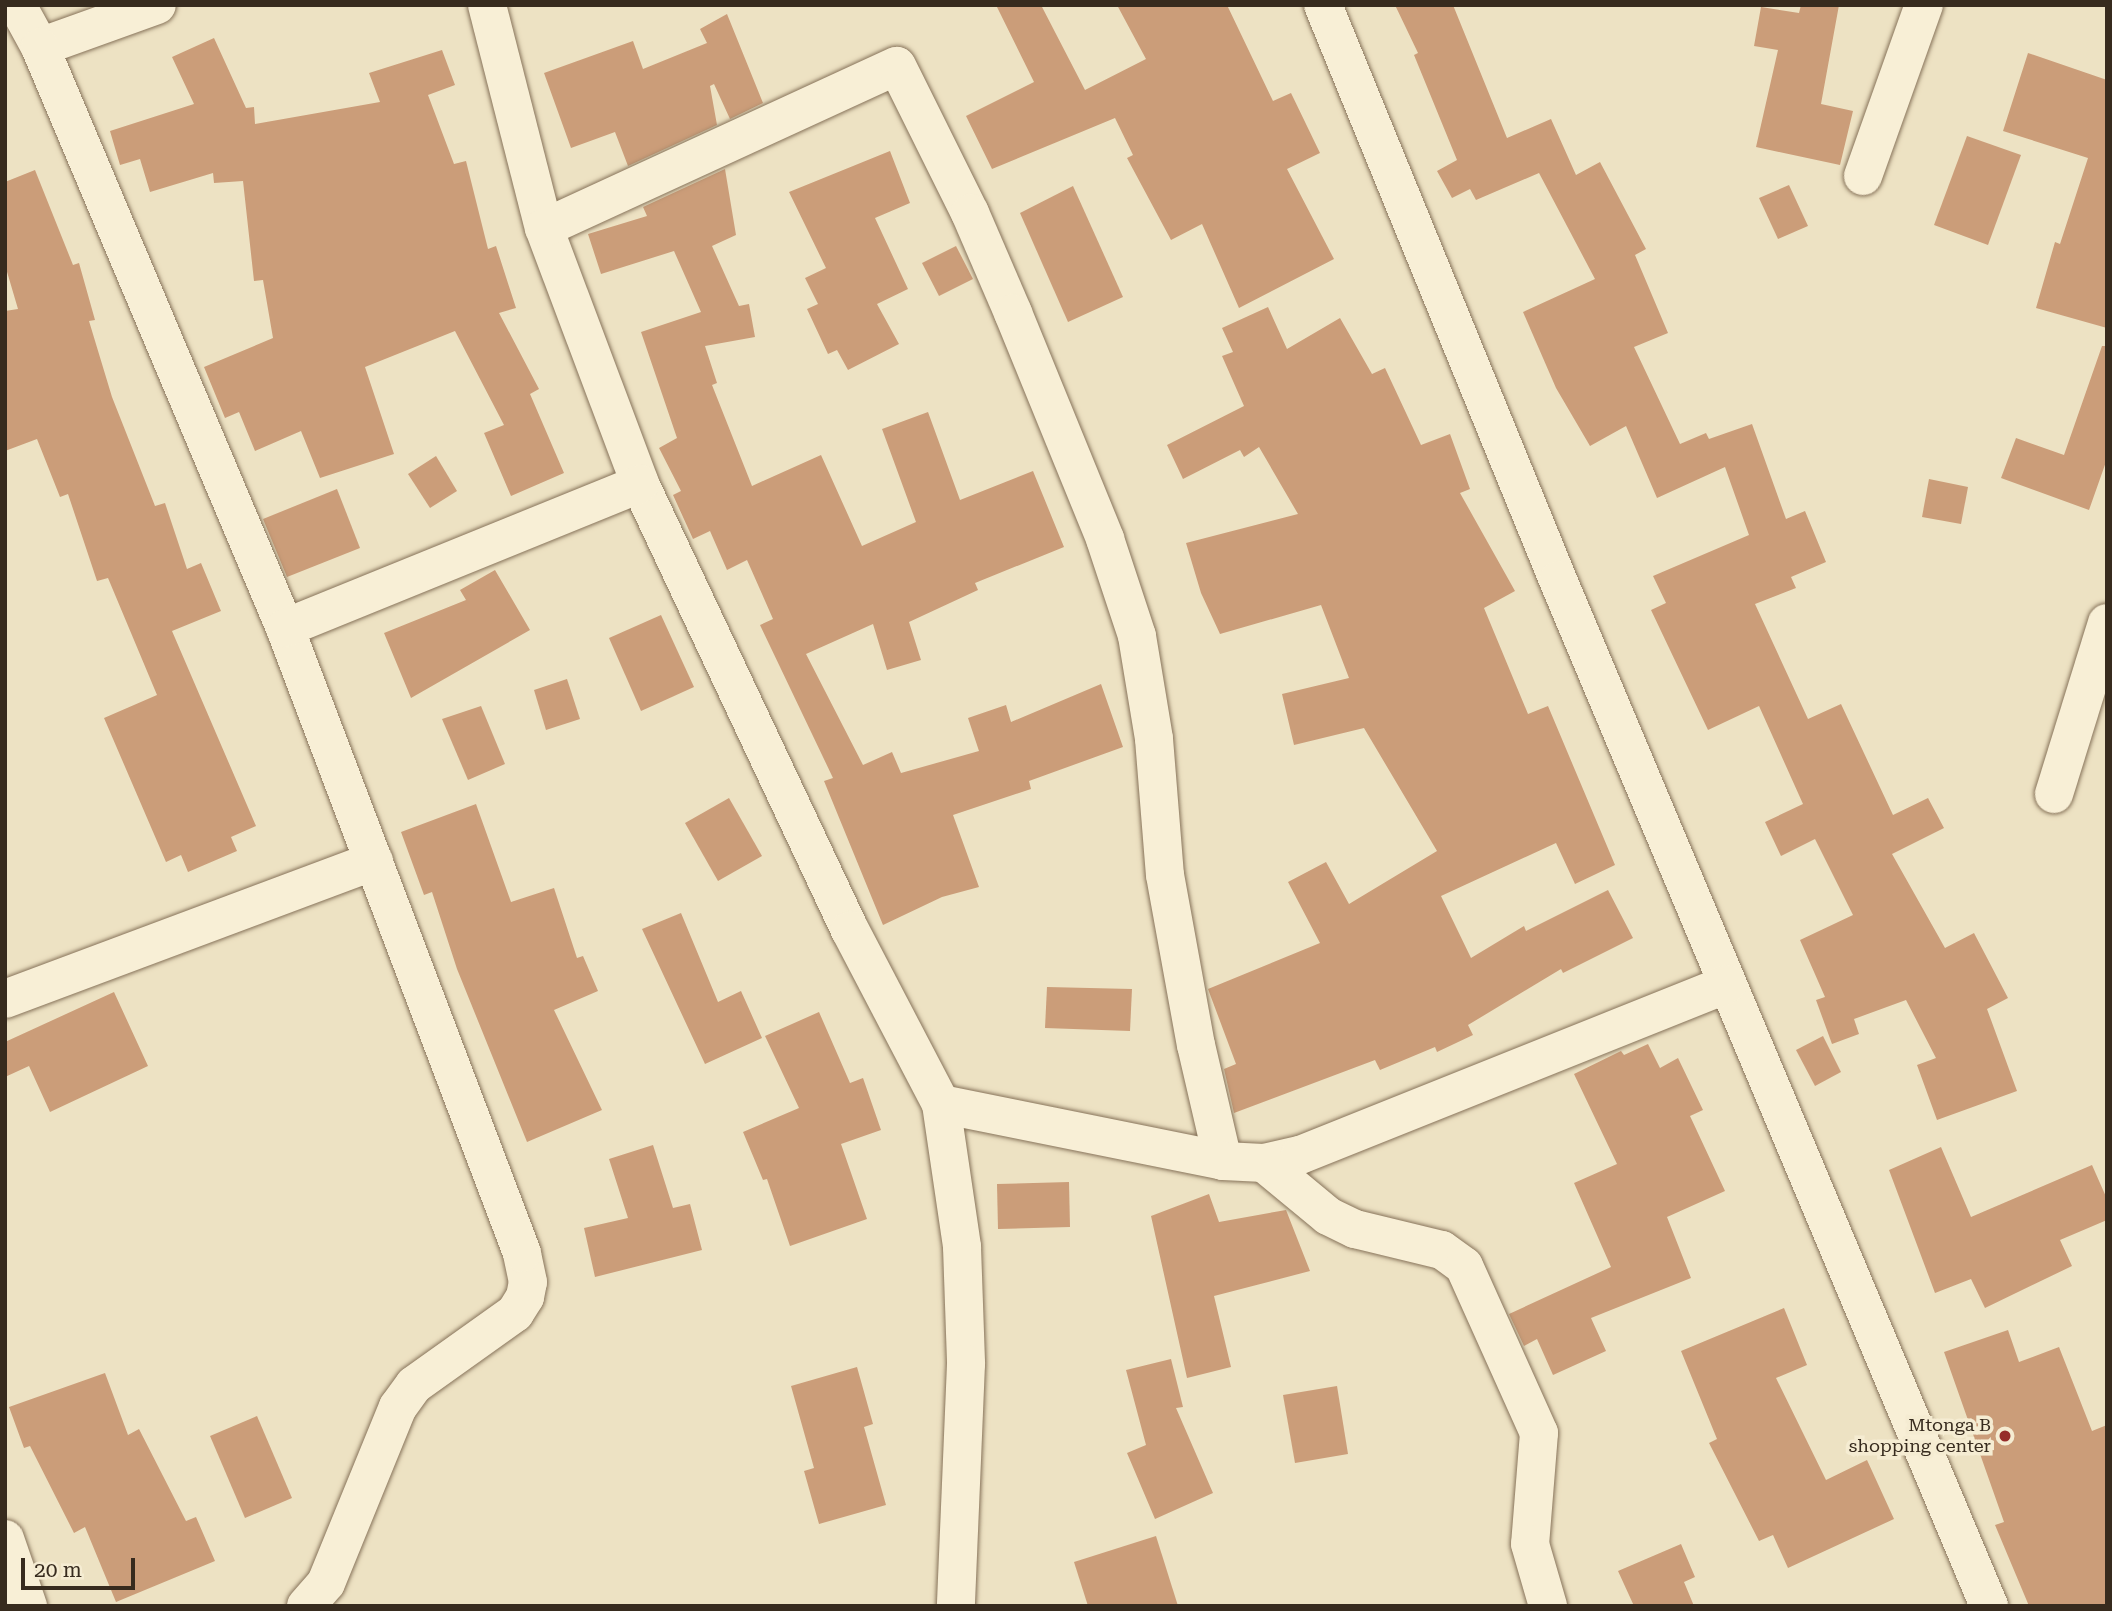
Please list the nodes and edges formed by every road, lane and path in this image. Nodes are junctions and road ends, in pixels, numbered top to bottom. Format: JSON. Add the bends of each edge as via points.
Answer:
{"nodes":[{"id":1,"x":17,"y":5,"type":"edge"},
{"id":2,"x":157,"y":5,"type":"edge"},
{"id":3,"x":487,"y":5,"type":"edge"},
{"id":4,"x":1323,"y":5,"type":"edge"},
{"id":5,"x":1924,"y":5,"type":"edge"},
{"id":6,"x":40,"y":47,"type":"junction"},
{"id":7,"x":1863,"y":176,"type":"dead end"},
{"id":8,"x":544,"y":228,"type":"junction"},
{"id":9,"x":640,"y":484,"type":"junction"},
{"id":10,"x":2107,"y":623,"type":"edge"},
{"id":11,"x":285,"y":628,"type":"junction"},
{"id":12,"x":2054,"y":794,"type":"dead end"},
{"id":13,"x":374,"y":860,"type":"junction"},
{"id":14,"x":1727,"y":984,"type":"junction"},
{"id":15,"x":5,"y":999,"type":"edge"},
{"id":16,"x":941,"y":1104,"type":"junction"},
{"id":17,"x":1223,"y":1161,"type":"junction"},
{"id":18,"x":1264,"y":1163,"type":"junction"},
{"id":19,"x":5,"y":1539,"type":"edge"},
{"id":20,"x":28,"y":1606,"type":"edge"},
{"id":21,"x":306,"y":1606,"type":"edge"},
{"id":22,"x":956,"y":1606,"type":"edge"},
{"id":23,"x":1548,"y":1606,"type":"edge"},
{"id":24,"x":1989,"y":1606,"type":"edge"}],
"edges":[{"from":1,"to":6,"type":"street"},
{"from":2,"to":6,"type":"street"},
{"from":3,"to":8,"type":"street"},
{"from":4,"to":14,"type":"street"},
{"from":5,"to":7,"type":"street"},
{"from":6,"to":11,"type":"street"},
{"from":8,"to":9,"type":"street"},
{"from":8,"to":17,"type":"street","via":[[897,66],[970,213],[1013,313],[1105,539],[1137,636],[1154,739],[1165,875]]},
{"from":9,"to":11,"type":"street"},
{"from":9,"to":16,"type":"street","via":[[850,930]]},
{"from":10,"to":12,"type":"street"},
{"from":11,"to":13,"type":"street"},
{"from":13,"to":15,"type":"street"},
{"from":13,"to":21,"type":"street","via":[[522,1253],[528,1282],[514,1313],[414,1385],[398,1407],[326,1583]]},
{"from":14,"to":18,"type":"street","via":[[1300,1156]]},
{"from":14,"to":24,"type":"street"},
{"from":16,"to":17,"type":"street"},
{"from":16,"to":22,"type":"street","via":[[962,1247],[966,1364]]},
{"from":17,"to":18,"type":"street"},
{"from":18,"to":23,"type":"street","via":[[1328,1216],[1355,1229],[1442,1250],[1464,1266],[1539,1433],[1530,1544]]},
{"from":19,"to":20,"type":"street"}]}
